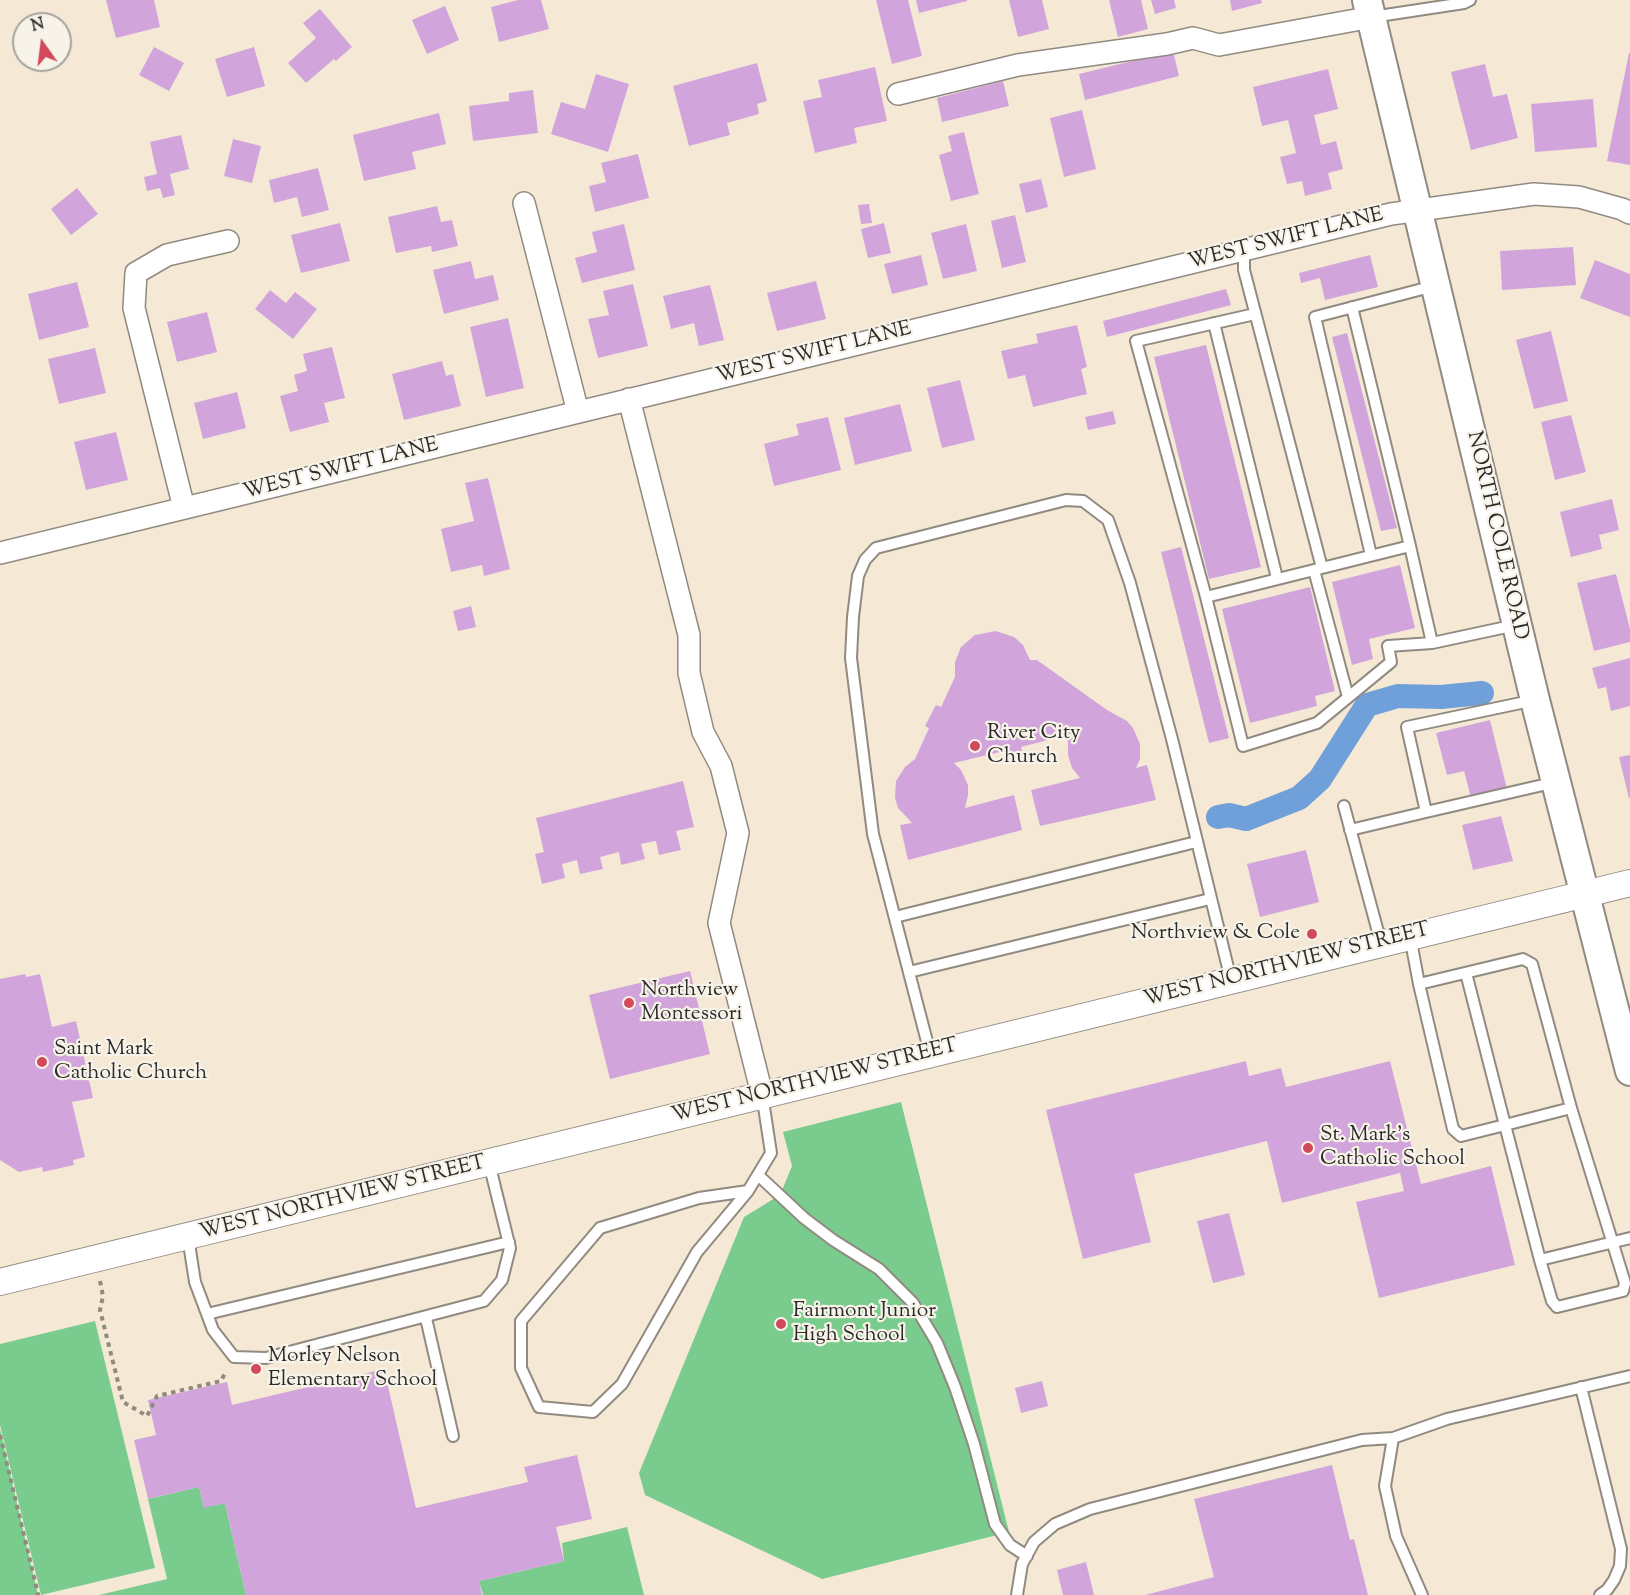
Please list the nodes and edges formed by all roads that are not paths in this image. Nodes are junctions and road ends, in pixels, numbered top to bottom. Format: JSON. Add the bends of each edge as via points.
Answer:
{"nodes":[{"id":1,"x":1470,"y":0,"type":"edge"},
{"id":2,"x":1370,"y":8,"type":"edge"},
{"id":3,"x":898,"y":94,"type":"dead end"},
{"id":4,"x":524,"y":203,"type":"dead end"},
{"id":5,"x":1419,"y":211,"type":"junction"},
{"id":6,"x":1630,"y":213,"type":"edge"},
{"id":7,"x":228,"y":241,"type":"dead end"},
{"id":8,"x":1244,"y":250,"type":"junction"},
{"id":9,"x":1436,"y":286,"type":"junction"},
{"id":10,"x":1352,"y":306,"type":"junction"},
{"id":11,"x":1255,"y":314,"type":"junction"},
{"id":12,"x":1214,"y":323,"type":"junction"},
{"id":13,"x":629,"y":399,"type":"junction"},
{"id":14,"x":578,"y":412,"type":"junction"},
{"id":15,"x":184,"y":508,"type":"junction"},
{"id":16,"x":1410,"y":546,"type":"junction"},
{"id":17,"x":0,"y":553,"type":"edge"},
{"id":18,"x":1371,"y":555,"type":"junction"},
{"id":19,"x":1318,"y":569,"type":"junction"},
{"id":20,"x":1277,"y":578,"type":"junction"},
{"id":21,"x":1206,"y":597,"type":"junction"},
{"id":22,"x":1517,"y":625,"type":"junction"},
{"id":23,"x":1432,"y":643,"type":"junction"},
{"id":24,"x":1348,"y":697,"type":"junction"},
{"id":25,"x":1535,"y":700,"type":"junction"},
{"id":26,"x":1556,"y":782,"type":"junction"},
{"id":27,"x":1344,"y":806,"type":"dead end"},
{"id":28,"x":1426,"y":812,"type":"junction"},
{"id":29,"x":1350,"y":830,"type":"junction"},
{"id":30,"x":1196,"y":842,"type":"junction"},
{"id":31,"x":1630,"y":883,"type":"edge"},
{"id":32,"x":1584,"y":893,"type":"junction"},
{"id":33,"x":1210,"y":898,"type":"junction"},
{"id":34,"x":895,"y":917,"type":"junction"},
{"id":35,"x":1410,"y":936,"type":"junction"},
{"id":36,"x":1381,"y":943,"type":"junction"},
{"id":37,"x":909,"y":972,"type":"junction"},
{"id":38,"x":1466,"y":973,"type":"junction"},
{"id":39,"x":1230,"y":980,"type":"junction"},
{"id":40,"x":1419,"y":984,"type":"junction"},
{"id":41,"x":930,"y":1053,"type":"junction"},
{"id":42,"x":1630,"y":1071,"type":"edge"},
{"id":43,"x":762,"y":1094,"type":"junction"},
{"id":44,"x":1571,"y":1108,"type":"junction"},
{"id":45,"x":1505,"y":1125,"type":"junction"},
{"id":46,"x":489,"y":1163,"type":"junction"},
{"id":47,"x":758,"y":1175,"type":"junction"},
{"id":48,"x":748,"y":1191,"type":"junction"},
{"id":49,"x":188,"y":1236,"type":"junction"},
{"id":50,"x":1630,"y":1238,"type":"edge"},
{"id":51,"x":509,"y":1242,"type":"junction"},
{"id":52,"x":1612,"y":1242,"type":"junction"},
{"id":53,"x":1540,"y":1260,"type":"junction"},
{"id":54,"x":0,"y":1282,"type":"edge"},
{"id":55,"x":207,"y":1314,"type":"junction"},
{"id":56,"x":426,"y":1318,"type":"junction"},
{"id":57,"x":1630,"y":1376,"type":"edge"},
{"id":58,"x":1581,"y":1387,"type":"junction"},
{"id":59,"x":453,"y":1436,"type":"dead end"},
{"id":60,"x":1393,"y":1438,"type":"junction"},
{"id":61,"x":1027,"y":1556,"type":"junction"},
{"id":62,"x":1017,"y":1595,"type":"edge"},
{"id":63,"x":1422,"y":1595,"type":"edge"},
{"id":64,"x":1600,"y":1595,"type":"edge"}],
"edges":[{"from":1,"to":2,"type":"lane"},
{"from":2,"to":3,"type":"street","via":[[1219,45],[1193,38],[1018,65]]},
{"from":2,"to":5,"type":"main road","name":"NORTH COLE ROAD"},
{"from":4,"to":14,"type":"street"},
{"from":5,"to":6,"type":"street","name":"WEST SWIFT LANE","via":[[1534,194],[1579,197]]},
{"from":5,"to":8,"type":"street","name":"WEST SWIFT LANE","via":[[1390,214]]},
{"from":5,"to":9,"type":"main road","name":"NORTH COLE ROAD"},
{"from":7,"to":15,"type":"street","via":[[167,255],[136,273],[134,308]]},
{"from":8,"to":11,"type":"lane","via":[[1244,270]]},
{"from":8,"to":13,"type":"street","name":"WEST SWIFT LANE"},
{"from":9,"to":10,"type":"lane"},
{"from":9,"to":22,"type":"main road","name":"NORTH COLE ROAD"},
{"from":10,"to":16,"type":"lane"},
{"from":10,"to":18,"type":"lane","via":[[1315,317]]},
{"from":11,"to":12,"type":"lane"},
{"from":11,"to":19,"type":"lane"},
{"from":12,"to":20,"type":"lane"},
{"from":12,"to":21,"type":"lane","via":[[1136,341]]},
{"from":13,"to":14,"type":"street","name":"WEST SWIFT LANE"},
{"from":13,"to":43,"type":"street","via":[[689,635],[688,674],[703,732],[721,766],[738,833],[719,923]]},
{"from":14,"to":15,"type":"street","name":"WEST SWIFT LANE"},
{"from":15,"to":17,"type":"street","name":"WEST SWIFT LANE"},
{"from":16,"to":18,"type":"lane"},
{"from":16,"to":23,"type":"lane"},
{"from":18,"to":19,"type":"lane"},
{"from":19,"to":20,"type":"lane"},
{"from":19,"to":24,"type":"lane"},
{"from":20,"to":21,"type":"lane"},
{"from":21,"to":24,"type":"lane","via":[[1244,746],[1317,723]]},
{"from":22,"to":23,"type":"lane"},
{"from":22,"to":25,"type":"main road","name":"NORTH COLE ROAD"},
{"from":23,"to":24,"type":"lane","via":[[1388,646],[1391,662]]},
{"from":25,"to":26,"type":"main road","name":"NORTH COLE ROAD"},
{"from":25,"to":28,"type":"lane","via":[[1407,727]]},
{"from":26,"to":28,"type":"lane"},
{"from":26,"to":32,"type":"main road","name":"NORTH COLE ROAD"},
{"from":27,"to":29,"type":"lane"},
{"from":28,"to":29,"type":"lane"},
{"from":29,"to":36,"type":"lane"},
{"from":30,"to":33,"type":"lane"},
{"from":30,"to":34,"type":"lane"},
{"from":30,"to":34,"type":"lane","via":[[1130,582],[1108,520],[1083,501],[1066,500],[876,548],[858,576],[851,658],[873,834]]},
{"from":31,"to":32,"type":"street","name":"WEST NORTHVIEW STREET"},
{"from":32,"to":35,"type":"street","name":"WEST NORTHVIEW STREET"},
{"from":32,"to":42,"type":"main road","name":"NORTH COLE ROAD"},
{"from":33,"to":37,"type":"lane"},
{"from":33,"to":39,"type":"lane"},
{"from":34,"to":37,"type":"lane"},
{"from":35,"to":36,"type":"street","name":"WEST NORTHVIEW STREET"},
{"from":35,"to":40,"type":"lane"},
{"from":36,"to":39,"type":"street","name":"WEST NORTHVIEW STREET"},
{"from":37,"to":41,"type":"lane"},
{"from":38,"to":40,"type":"lane"},
{"from":38,"to":44,"type":"lane","via":[[1523,959],[1532,964]]},
{"from":38,"to":45,"type":"lane"},
{"from":39,"to":41,"type":"street","name":"WEST NORTHVIEW STREET"},
{"from":40,"to":45,"type":"lane","via":[[1453,1129],[1461,1136]]},
{"from":41,"to":43,"type":"street","name":"WEST NORTHVIEW STREET"},
{"from":43,"to":46,"type":"street","name":"WEST NORTHVIEW STREET"},
{"from":43,"to":47,"type":"lane","via":[[771,1154]]},
{"from":44,"to":45,"type":"lane"},
{"from":44,"to":52,"type":"lane"},
{"from":45,"to":53,"type":"lane"},
{"from":46,"to":49,"type":"street","name":"WEST NORTHVIEW STREET"},
{"from":46,"to":51,"type":"lane"},
{"from":47,"to":48,"type":"lane"},
{"from":47,"to":61,"type":"lane","via":[[804,1218],[879,1269],[913,1303],[937,1343],[955,1387],[995,1524],[1010,1545]]},
{"from":48,"to":48,"type":"lane","via":[[699,1198],[600,1228],[521,1320],[521,1368],[539,1407],[593,1412],[622,1384],[697,1252]]},
{"from":49,"to":54,"type":"street","name":"WEST NORTHVIEW STREET"},
{"from":49,"to":55,"type":"lane","via":[[195,1282]]},
{"from":50,"to":52,"type":"lane"},
{"from":51,"to":55,"type":"lane"},
{"from":51,"to":56,"type":"lane","via":[[502,1280],[484,1301]]},
{"from":52,"to":53,"type":"lane"},
{"from":52,"to":53,"type":"lane","via":[[1623,1291],[1557,1307]]},
{"from":55,"to":56,"type":"lane","via":[[213,1330],[234,1357],[266,1358]]},
{"from":56,"to":59,"type":"lane"},
{"from":57,"to":58,"type":"lane"},
{"from":58,"to":60,"type":"lane","via":[[1447,1419]]},
{"from":58,"to":64,"type":"lane","via":[[1621,1549],[1617,1573]]},
{"from":60,"to":61,"type":"lane","via":[[1362,1440],[1090,1509],[1055,1524],[1034,1542]]},
{"from":60,"to":63,"type":"lane","via":[[1385,1486],[1396,1536]]},
{"from":61,"to":62,"type":"lane"}]}
